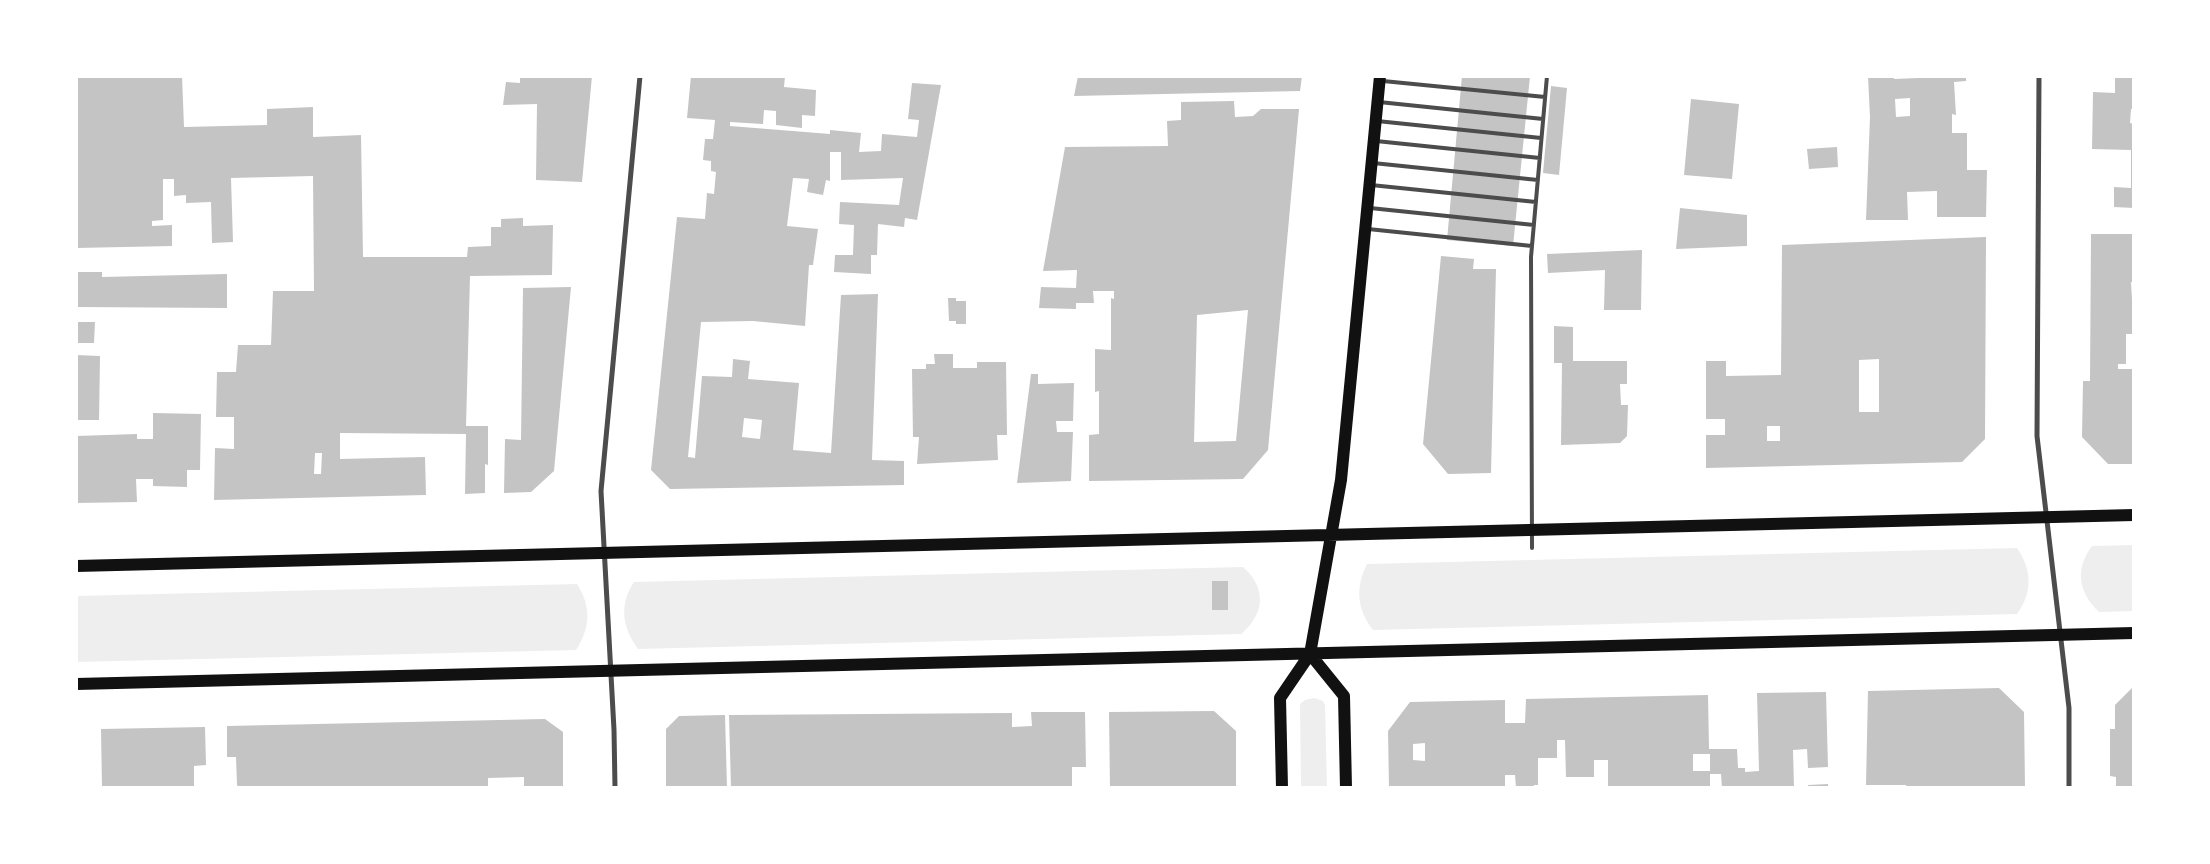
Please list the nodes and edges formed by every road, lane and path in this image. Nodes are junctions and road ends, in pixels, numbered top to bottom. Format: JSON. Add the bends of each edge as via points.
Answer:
{"nodes":[{"id":1,"x":640,"y":76,"type":"edge"},
{"id":2,"x":1547,"y":76,"type":"edge"},
{"id":3,"x":2040,"y":76,"type":"edge"},
{"id":4,"x":1380,"y":78,"type":"edge"},
{"id":5,"x":1545,"y":97,"type":"junction"},
{"id":6,"x":1378,"y":102,"type":"junction"},
{"id":7,"x":1543,"y":119,"type":"junction"},
{"id":8,"x":1376,"y":121,"type":"junction"},
{"id":9,"x":1541,"y":138,"type":"junction"},
{"id":10,"x":1374,"y":141,"type":"junction"},
{"id":11,"x":1540,"y":158,"type":"junction"},
{"id":12,"x":1372,"y":162,"type":"junction"},
{"id":13,"x":1538,"y":180,"type":"junction"},
{"id":14,"x":1370,"y":185,"type":"junction"},
{"id":15,"x":1536,"y":202,"type":"junction"},
{"id":16,"x":1368,"y":208,"type":"junction"},
{"id":17,"x":1534,"y":226,"type":"junction"},
{"id":18,"x":1365,"y":229,"type":"junction"},
{"id":19,"x":1532,"y":246,"type":"junction"},
{"id":20,"x":2134,"y":515,"type":"edge"},
{"id":21,"x":2047,"y":517,"type":"junction"},
{"id":22,"x":1532,"y":530,"type":"junction"},
{"id":23,"x":1332,"y":534,"type":"junction"},
{"id":24,"x":1532,"y":548,"type":"dead end"},
{"id":25,"x":603,"y":553,"type":"junction"},
{"id":26,"x":76,"y":566,"type":"edge"},
{"id":27,"x":2134,"y":633,"type":"edge"},
{"id":28,"x":2061,"y":635,"type":"junction"},
{"id":29,"x":1310,"y":654,"type":"junction"},
{"id":30,"x":610,"y":672,"type":"junction"},
{"id":31,"x":76,"y":684,"type":"edge"},
{"id":32,"x":615,"y":788,"type":"edge"},
{"id":33,"x":1282,"y":788,"type":"edge"},
{"id":34,"x":1346,"y":788,"type":"edge"},
{"id":35,"x":2069,"y":788,"type":"edge"}],
"edges":[{"from":1,"to":25,"type":"street","via":[[601,491]]},
{"from":2,"to":5,"type":"lane"},
{"from":3,"to":21,"type":"street","via":[[2037,436]]},
{"from":4,"to":5,"type":"lane"},
{"from":4,"to":6,"type":"main road"},
{"from":5,"to":7,"type":"lane"},
{"from":6,"to":7,"type":"lane"},
{"from":6,"to":8,"type":"main road"},
{"from":7,"to":9,"type":"lane"},
{"from":8,"to":9,"type":"lane"},
{"from":8,"to":10,"type":"main road"},
{"from":9,"to":11,"type":"lane"},
{"from":10,"to":11,"type":"lane"},
{"from":10,"to":12,"type":"main road"},
{"from":11,"to":13,"type":"lane"},
{"from":12,"to":13,"type":"lane"},
{"from":12,"to":14,"type":"main road"},
{"from":13,"to":15,"type":"lane"},
{"from":14,"to":15,"type":"lane"},
{"from":14,"to":16,"type":"main road"},
{"from":15,"to":17,"type":"lane"},
{"from":16,"to":17,"type":"lane"},
{"from":16,"to":18,"type":"main road"},
{"from":17,"to":19,"type":"lane"},
{"from":18,"to":19,"type":"lane"},
{"from":18,"to":23,"type":"main road","via":[[1342,480]]},
{"from":19,"to":22,"type":"lane"},
{"from":20,"to":21,"type":"main road"},
{"from":21,"to":22,"type":"main road"},
{"from":21,"to":28,"type":"street"},
{"from":22,"to":23,"type":"main road"},
{"from":22,"to":24,"type":"lane"},
{"from":23,"to":25,"type":"main road"},
{"from":23,"to":29,"type":"main road"},
{"from":25,"to":26,"type":"main road"},
{"from":25,"to":30,"type":"street"},
{"from":27,"to":28,"type":"main road"},
{"from":28,"to":29,"type":"main road"},
{"from":28,"to":35,"type":"street","via":[[2068,708]]},
{"from":29,"to":30,"type":"main road"},
{"from":29,"to":33,"type":"main road","via":[[1280,698]]},
{"from":29,"to":34,"type":"main road","via":[[1344,696]]},
{"from":30,"to":31,"type":"main road"},
{"from":30,"to":32,"type":"street"}]}
